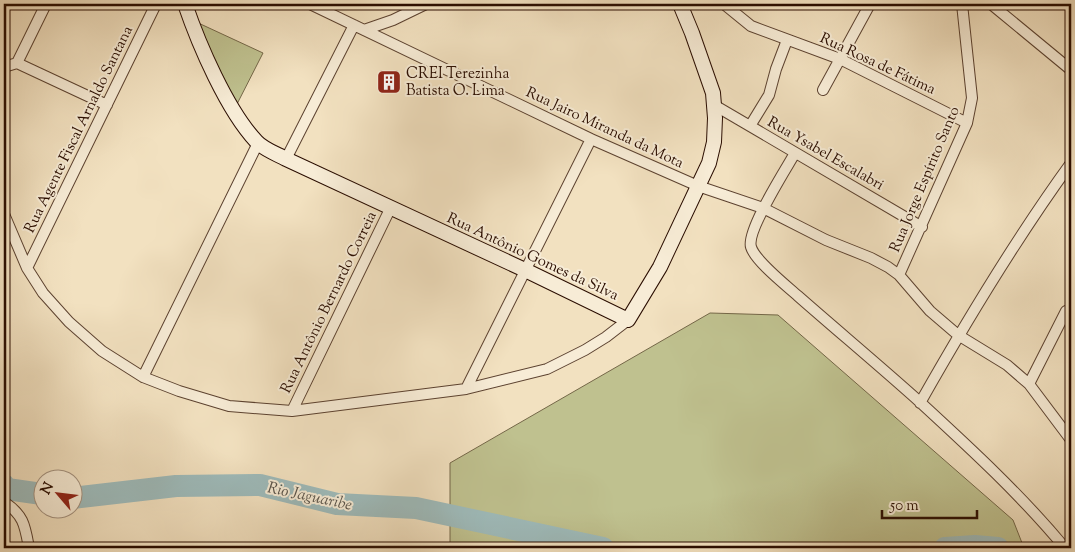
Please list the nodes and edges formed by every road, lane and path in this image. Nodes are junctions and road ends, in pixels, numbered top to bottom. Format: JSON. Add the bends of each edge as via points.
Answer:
{"nodes":[{"id":1,"x":46,"y":4,"type":"edge"},
{"id":2,"x":156,"y":4,"type":"edge"},
{"id":3,"x":184,"y":4,"type":"edge"},
{"id":4,"x":310,"y":4,"type":"edge"},
{"id":5,"x":426,"y":4,"type":"edge"},
{"id":6,"x":680,"y":4,"type":"edge"},
{"id":7,"x":724,"y":4,"type":"edge"},
{"id":8,"x":870,"y":4,"type":"edge"},
{"id":9,"x":962,"y":4,"type":"edge"},
{"id":10,"x":991,"y":4,"type":"edge"},
{"id":11,"x":359,"y":27,"type":"junction"},
{"id":12,"x":787,"y":40,"type":"junction"},
{"id":13,"x":840,"y":59,"type":"junction"},
{"id":14,"x":17,"y":63,"type":"junction"},
{"id":15,"x":4,"y":67,"type":"edge"},
{"id":16,"x":1071,"y":70,"type":"edge"},
{"id":17,"x":822,"y":90,"type":"dead end"},
{"id":18,"x":107,"y":105,"type":"junction"},
{"id":19,"x":714,"y":105,"type":"junction"},
{"id":20,"x":967,"y":123,"type":"junction"},
{"id":21,"x":750,"y":126,"type":"junction"},
{"id":22,"x":591,"y":138,"type":"junction"},
{"id":23,"x":258,"y":143,"type":"junction"},
{"id":24,"x":795,"y":153,"type":"junction"},
{"id":25,"x":286,"y":159,"type":"junction"},
{"id":26,"x":1070,"y":168,"type":"edge"},
{"id":27,"x":698,"y":186,"type":"junction"},
{"id":28,"x":391,"y":207,"type":"junction"},
{"id":29,"x":763,"y":208,"type":"junction"},
{"id":30,"x":4,"y":214,"type":"edge"},
{"id":31,"x":922,"y":227,"type":"junction"},
{"id":32,"x":27,"y":268,"type":"junction"},
{"id":33,"x":525,"y":270,"type":"junction"},
{"id":34,"x":900,"y":275,"type":"junction"},
{"id":35,"x":1066,"y":311,"type":"dead end"},
{"id":36,"x":628,"y":320,"type":"junction"},
{"id":37,"x":958,"y":336,"type":"junction"},
{"id":38,"x":143,"y":377,"type":"junction"},
{"id":39,"x":1029,"y":384,"type":"junction"},
{"id":40,"x":466,"y":390,"type":"junction"},
{"id":41,"x":920,"y":403,"type":"junction"},
{"id":42,"x":292,"y":411,"type":"junction"},
{"id":43,"x":1071,"y":440,"type":"edge"},
{"id":44,"x":4,"y":502,"type":"edge"},
{"id":45,"x":29,"y":548,"type":"edge"},
{"id":46,"x":1065,"y":548,"type":"edge"}],
"edges":[{"from":1,"to":14,"type":"street"},
{"from":2,"to":18,"type":"street","name":"Rua Agente Fiscal Arnaldo Santana"},
{"from":3,"to":23,"type":"street","name":"Rua Antônio Gomes da Silva","via":[[230,104]]},
{"from":4,"to":11,"type":"street","name":"Rua Jairo Miranda da Mota"},
{"from":5,"to":11,"type":"street","via":[[393,20]]},
{"from":6,"to":19,"type":"street","name":"Rua Antônio Gomes da Silva","via":[[713,93]]},
{"from":7,"to":12,"type":"street","name":"Rua Rosa de Fátima","via":[[751,26]]},
{"from":8,"to":13,"type":"street"},
{"from":9,"to":20,"type":"street","name":"Rua Jorge Espírito Santo","via":[[972,98]]},
{"from":10,"to":16,"type":"street"},
{"from":11,"to":22,"type":"street","name":"Rua Jairo Miranda da Mota"},
{"from":11,"to":25,"type":"street"},
{"from":12,"to":13,"type":"street","name":"Rua Rosa de Fátima"},
{"from":12,"to":21,"type":"street","via":[[769,95]]},
{"from":13,"to":17,"type":"street"},
{"from":13,"to":20,"type":"street","name":"Rua Rosa de Fátima"},
{"from":14,"to":15,"type":"street"},
{"from":14,"to":18,"type":"street"},
{"from":18,"to":32,"type":"street","name":"Rua Agente Fiscal Arnaldo Santana"},
{"from":19,"to":21,"type":"street","name":"Rua Ysabel Escalabri"},
{"from":19,"to":27,"type":"street","name":"Rua Antônio Gomes da Silva","via":[[714,142]]},
{"from":20,"to":31,"type":"street","name":"Rua Jorge Espírito Santo"},
{"from":21,"to":24,"type":"street","name":"Rua Ysabel Escalabri"},
{"from":22,"to":27,"type":"street","name":"Rua Jairo Miranda da Mota"},
{"from":22,"to":33,"type":"street"},
{"from":23,"to":25,"type":"street","name":"Rua Antônio Gomes da Silva"},
{"from":23,"to":38,"type":"street"},
{"from":24,"to":29,"type":"street"},
{"from":24,"to":31,"type":"street","name":"Rua Ysabel Escalabri"},
{"from":25,"to":28,"type":"street","name":"Rua Antônio Gomes da Silva"},
{"from":26,"to":37,"type":"street","via":[[1015,243]]},
{"from":27,"to":29,"type":"street","name":"Rua Jairo Miranda da Mota"},
{"from":27,"to":36,"type":"street","name":"Rua Antônio Gomes da Silva","via":[[660,268]]},
{"from":28,"to":33,"type":"street","name":"Rua Antônio Gomes da Silva"},
{"from":28,"to":42,"type":"street","name":"Rua Antônio Bernardo Correia"},
{"from":29,"to":34,"type":"street","name":"Rua Jairo Miranda da Mota","via":[[826,240],[871,258]]},
{"from":29,"to":41,"type":"street","via":[[750,238],[754,254]]},
{"from":30,"to":32,"type":"street"},
{"from":31,"to":34,"type":"street","name":"Rua Jorge Espírito Santo"},
{"from":32,"to":38,"type":"street","via":[[43,293],[69,322],[102,351]]},
{"from":33,"to":36,"type":"street","name":"Rua Antônio Gomes da Silva"},
{"from":33,"to":40,"type":"street"},
{"from":34,"to":37,"type":"street","name":"Rua Jairo Miranda da Mota","via":[[930,311]]},
{"from":35,"to":39,"type":"street"},
{"from":36,"to":40,"type":"street","via":[[585,350],[547,369]]},
{"from":37,"to":39,"type":"street","name":"Rua Jairo Miranda da Mota","via":[[1008,365]]},
{"from":37,"to":41,"type":"street"},
{"from":38,"to":42,"type":"street","via":[[230,406]]},
{"from":39,"to":43,"type":"street","name":"Rua Jairo Miranda da Mota"},
{"from":40,"to":42,"type":"street"},
{"from":41,"to":46,"type":"street","via":[[1000,477]]},
{"from":44,"to":45,"type":"street","via":[[14,508],[22,519]]}]}
